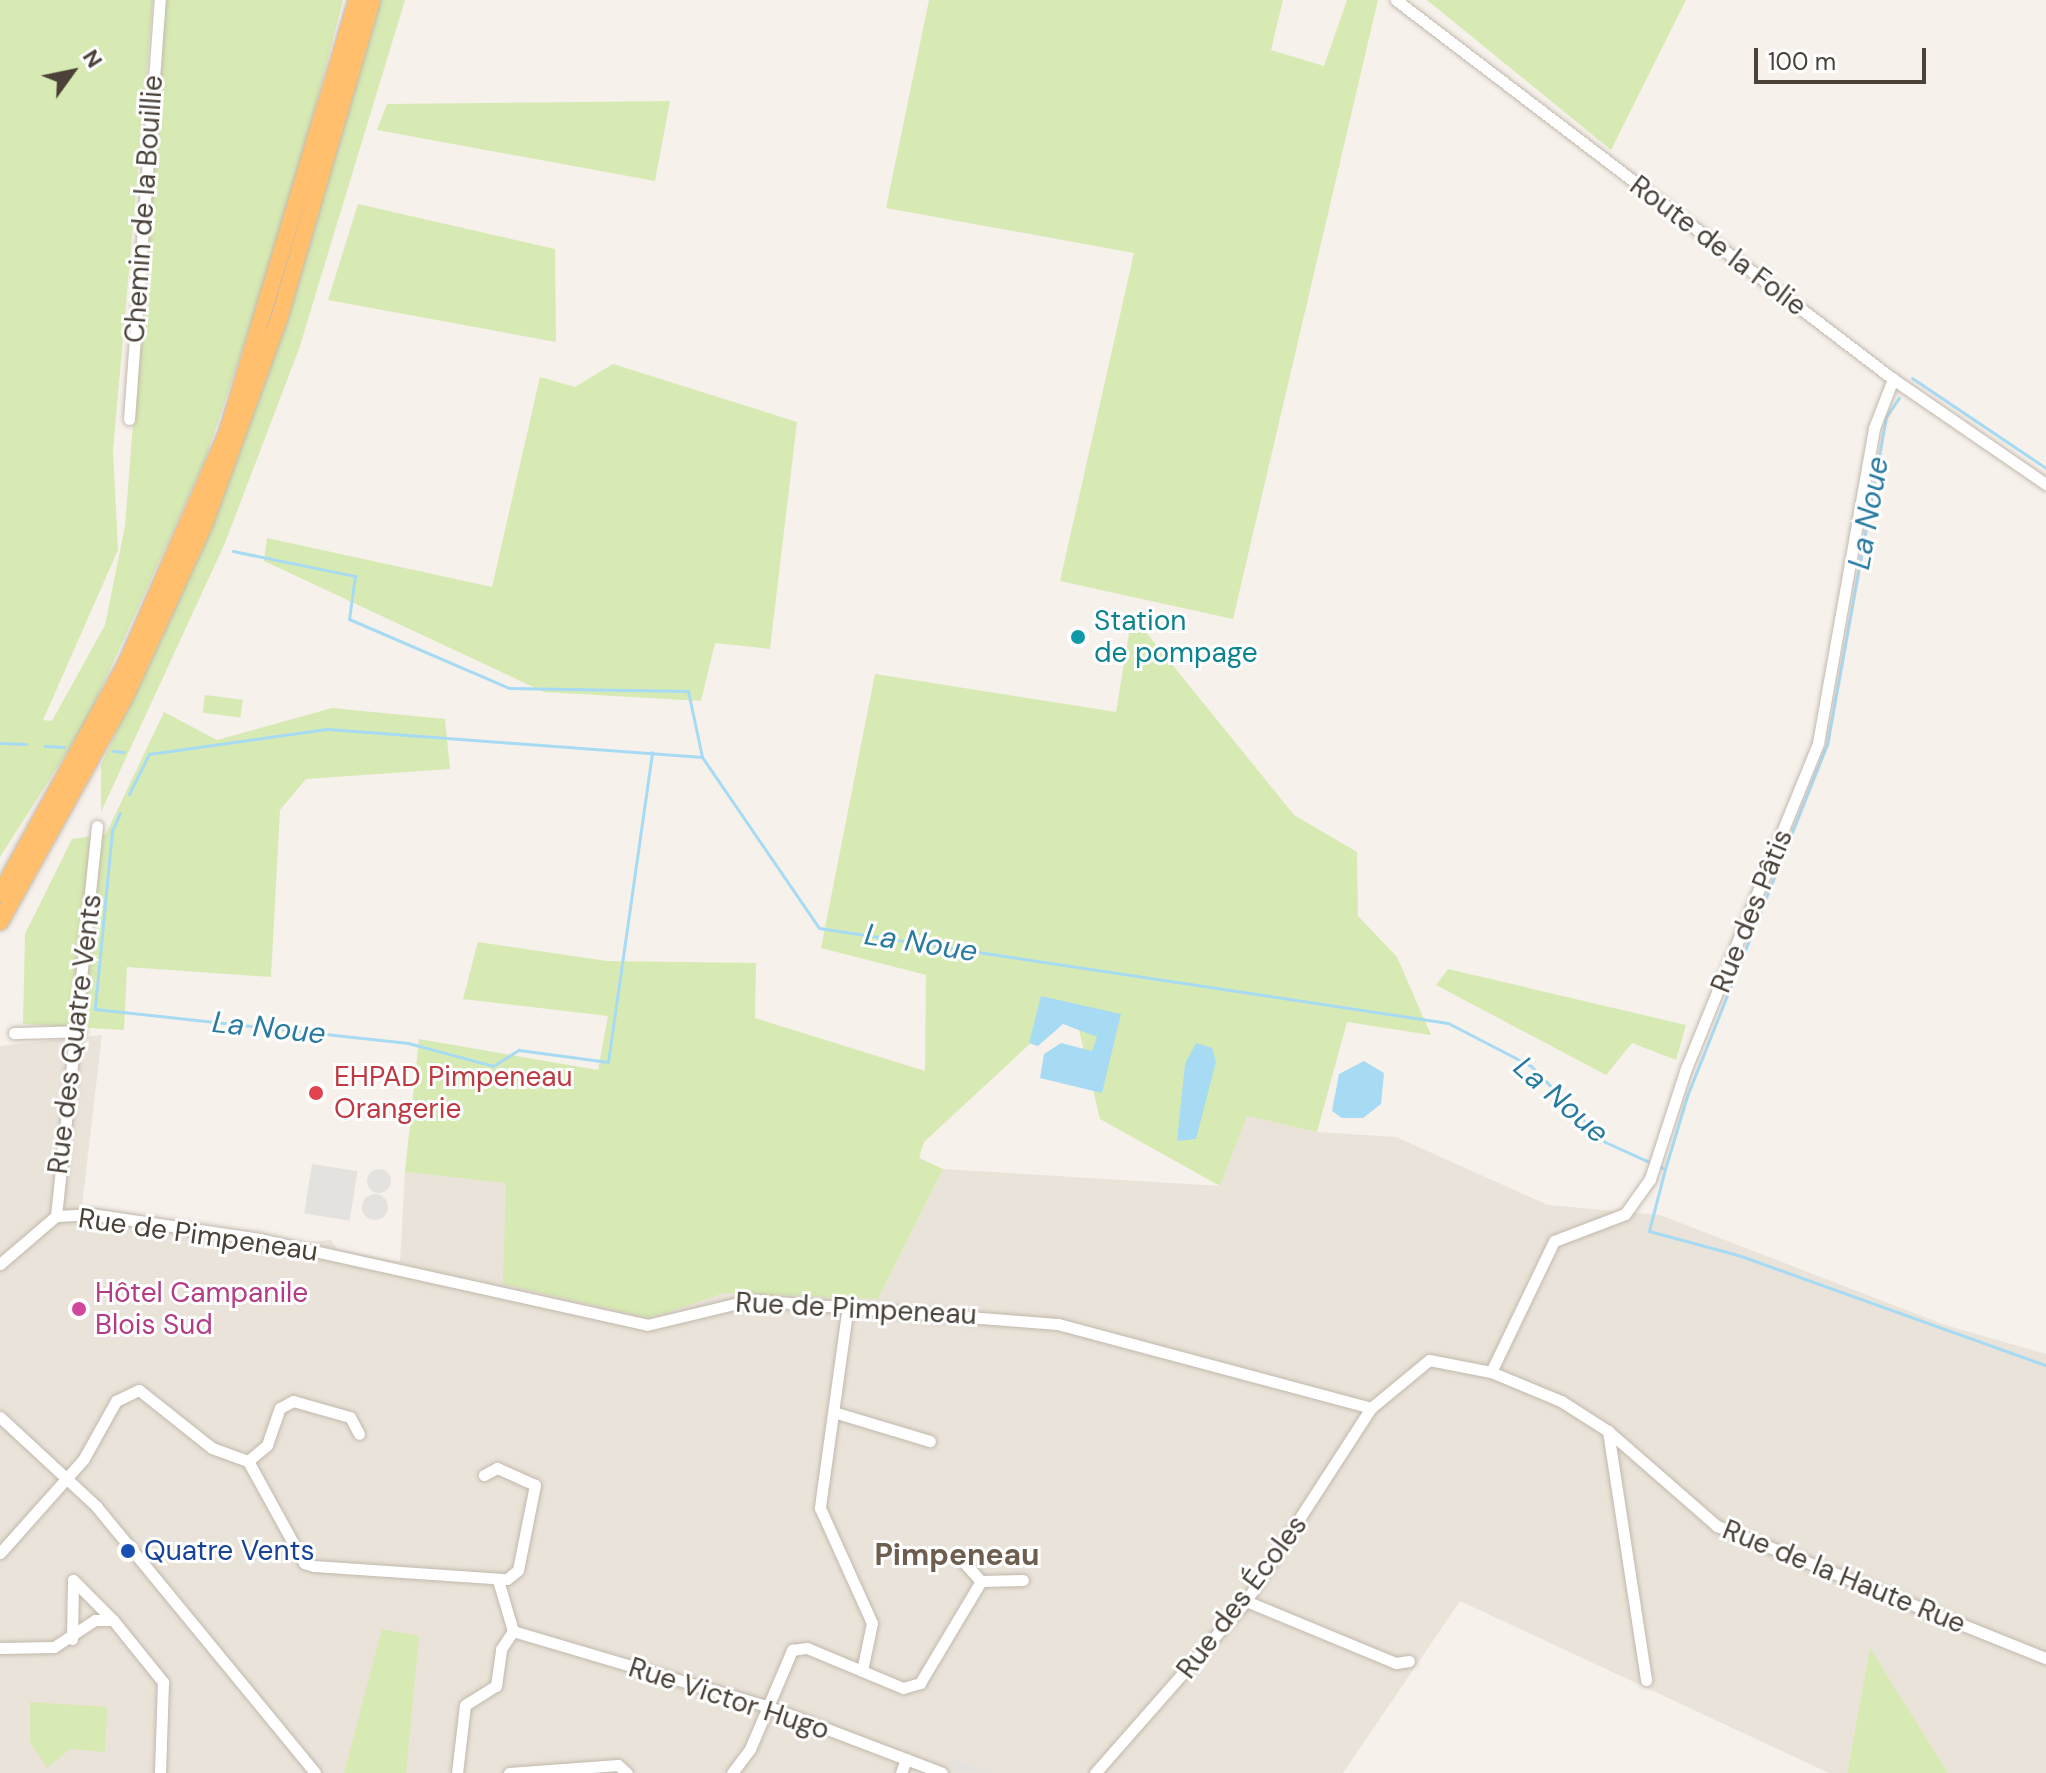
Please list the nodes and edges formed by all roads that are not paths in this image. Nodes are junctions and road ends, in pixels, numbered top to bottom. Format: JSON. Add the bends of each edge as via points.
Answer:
{"nodes":[{"id":1,"x":160,"y":0,"type":"edge"},
{"id":2,"x":357,"y":0,"type":"edge"},
{"id":3,"x":372,"y":0,"type":"edge"},
{"id":4,"x":1396,"y":0,"type":"edge"},
{"id":5,"x":1893,"y":379,"type":"junction"},
{"id":6,"x":129,"y":419,"type":"dead end"},
{"id":7,"x":2046,"y":484,"type":"edge"},
{"id":8,"x":97,"y":826,"type":"dead end"},
{"id":9,"x":3,"y":888,"type":"edge"},
{"id":10,"x":0,"y":922,"type":"edge"},
{"id":11,"x":80,"y":1031,"type":"junction"},
{"id":12,"x":14,"y":1033,"type":"dead end"},
{"id":13,"x":56,"y":1216,"type":"junction"},
{"id":14,"x":0,"y":1264,"type":"edge"},
{"id":15,"x":848,"y":1305,"type":"junction"},
{"id":16,"x":1491,"y":1372,"type":"junction"},
{"id":17,"x":1371,"y":1408,"type":"junction"},
{"id":18,"x":0,"y":1410,"type":"edge"},
{"id":19,"x":837,"y":1413,"type":"junction"},
{"id":20,"x":0,"y":1417,"type":"edge"},
{"id":21,"x":16,"y":1430,"type":"junction"},
{"id":22,"x":1608,"y":1431,"type":"junction"},
{"id":23,"x":359,"y":1434,"type":"dead end"},
{"id":24,"x":930,"y":1441,"type":"dead end"},
{"id":25,"x":248,"y":1461,"type":"junction"},
{"id":26,"x":484,"y":1475,"type":"dead end"},
{"id":27,"x":68,"y":1477,"type":"junction"},
{"id":28,"x":0,"y":1553,"type":"edge"},
{"id":29,"x":960,"y":1558,"type":"dead end"},
{"id":30,"x":498,"y":1580,"type":"junction"},
{"id":31,"x":1023,"y":1580,"type":"dead end"},
{"id":32,"x":981,"y":1581,"type":"junction"},
{"id":33,"x":1246,"y":1601,"type":"junction"},
{"id":34,"x":113,"y":1620,"type":"junction"},
{"id":35,"x":513,"y":1631,"type":"junction"},
{"id":36,"x":72,"y":1639,"type":"junction"},
{"id":37,"x":0,"y":1648,"type":"edge"},
{"id":38,"x":2046,"y":1658,"type":"edge"},
{"id":39,"x":1409,"y":1661,"type":"dead end"},
{"id":40,"x":862,"y":1671,"type":"junction"},
{"id":41,"x":1646,"y":1680,"type":"dead end"},
{"id":42,"x":767,"y":1706,"type":"junction"},
{"id":43,"x":906,"y":1759,"type":"junction"},
{"id":44,"x":160,"y":1773,"type":"edge"},
{"id":45,"x":315,"y":1773,"type":"edge"},
{"id":46,"x":457,"y":1773,"type":"edge"},
{"id":47,"x":509,"y":1773,"type":"edge"},
{"id":48,"x":627,"y":1773,"type":"edge"},
{"id":49,"x":732,"y":1773,"type":"edge"},
{"id":50,"x":901,"y":1773,"type":"edge"},
{"id":51,"x":942,"y":1773,"type":"edge"},
{"id":52,"x":1095,"y":1773,"type":"edge"}],
"edges":[{"from":1,"to":6,"type":"street","name":"Chemin de la Bouillie"},
{"from":2,"to":9,"type":"highway","via":[[227,433],[126,664]]},
{"from":3,"to":10,"type":"highway","via":[[279,319],[204,525],[125,697]]},
{"from":4,"to":5,"type":"street","name":"Route de la Folie"},
{"from":5,"to":7,"type":"street","name":"Route de la Folie"},
{"from":5,"to":16,"type":"street","name":"Rue des Pâtis","via":[[1874,428],[1818,743],[1650,1179],[1615,1224],[1554,1241]]},
{"from":8,"to":11,"type":"street","name":"Rue des Quatre Vents"},
{"from":11,"to":12,"type":"street"},
{"from":11,"to":13,"type":"street","name":"Rue des Quatre Vents"},
{"from":13,"to":14,"type":"street"},
{"from":13,"to":15,"type":"street","name":"Rue de Pimpeneau","via":[[91,1214],[260,1239],[647,1325],[724,1302]]},
{"from":15,"to":17,"type":"street","name":"Rue de Pimpeneau","via":[[1058,1324],[1319,1388]]},
{"from":15,"to":19,"type":"street"},
{"from":16,"to":17,"type":"street","name":"Rue de la Haute Rue","via":[[1429,1360]]},
{"from":16,"to":22,"type":"street","name":"Rue de la Haute Rue"},
{"from":17,"to":33,"type":"street","name":"Rue des Écoles"},
{"from":18,"to":21,"type":"street"},
{"from":19,"to":24,"type":"street"},
{"from":19,"to":40,"type":"street","via":[[820,1508],[872,1623]]},
{"from":20,"to":21,"type":"street"},
{"from":21,"to":27,"type":"street"},
{"from":22,"to":38,"type":"street","name":"Rue de la Haute Rue","via":[[1717,1526]]},
{"from":22,"to":41,"type":"street"},
{"from":23,"to":25,"type":"street","via":[[350,1417],[293,1401],[280,1408],[267,1445]]},
{"from":25,"to":27,"type":"street","via":[[212,1448],[139,1390],[116,1401]]},
{"from":25,"to":30,"type":"street","via":[[304,1563]]},
{"from":26,"to":30,"type":"street","via":[[497,1468],[535,1485],[518,1570]]},
{"from":27,"to":28,"type":"street"},
{"from":27,"to":45,"type":"street"},
{"from":29,"to":32,"type":"street"},
{"from":30,"to":35,"type":"street"},
{"from":31,"to":32,"type":"street"},
{"from":32,"to":40,"type":"street","via":[[920,1683],[903,1688]]},
{"from":33,"to":39,"type":"street","via":[[1396,1663]]},
{"from":33,"to":52,"type":"street","name":"Rue des Écoles"},
{"from":34,"to":36,"type":"street","via":[[95,1620]]},
{"from":34,"to":36,"type":"street","via":[[73,1580]]},
{"from":34,"to":44,"type":"street","via":[[163,1682]]},
{"from":35,"to":42,"type":"street","name":"Rue Victor Hugo"},
{"from":35,"to":46,"type":"street","via":[[501,1649],[496,1686],[465,1705]]},
{"from":36,"to":37,"type":"street","via":[[54,1647]]},
{"from":40,"to":42,"type":"street","via":[[801,1646],[792,1650]]},
{"from":42,"to":43,"type":"street","name":"Rue Victor Hugo"},
{"from":42,"to":49,"type":"street"},
{"from":43,"to":50,"type":"street"},
{"from":43,"to":51,"type":"street","name":"Rue Victor Hugo"},
{"from":47,"to":48,"type":"street","via":[[618,1765]]}]}
